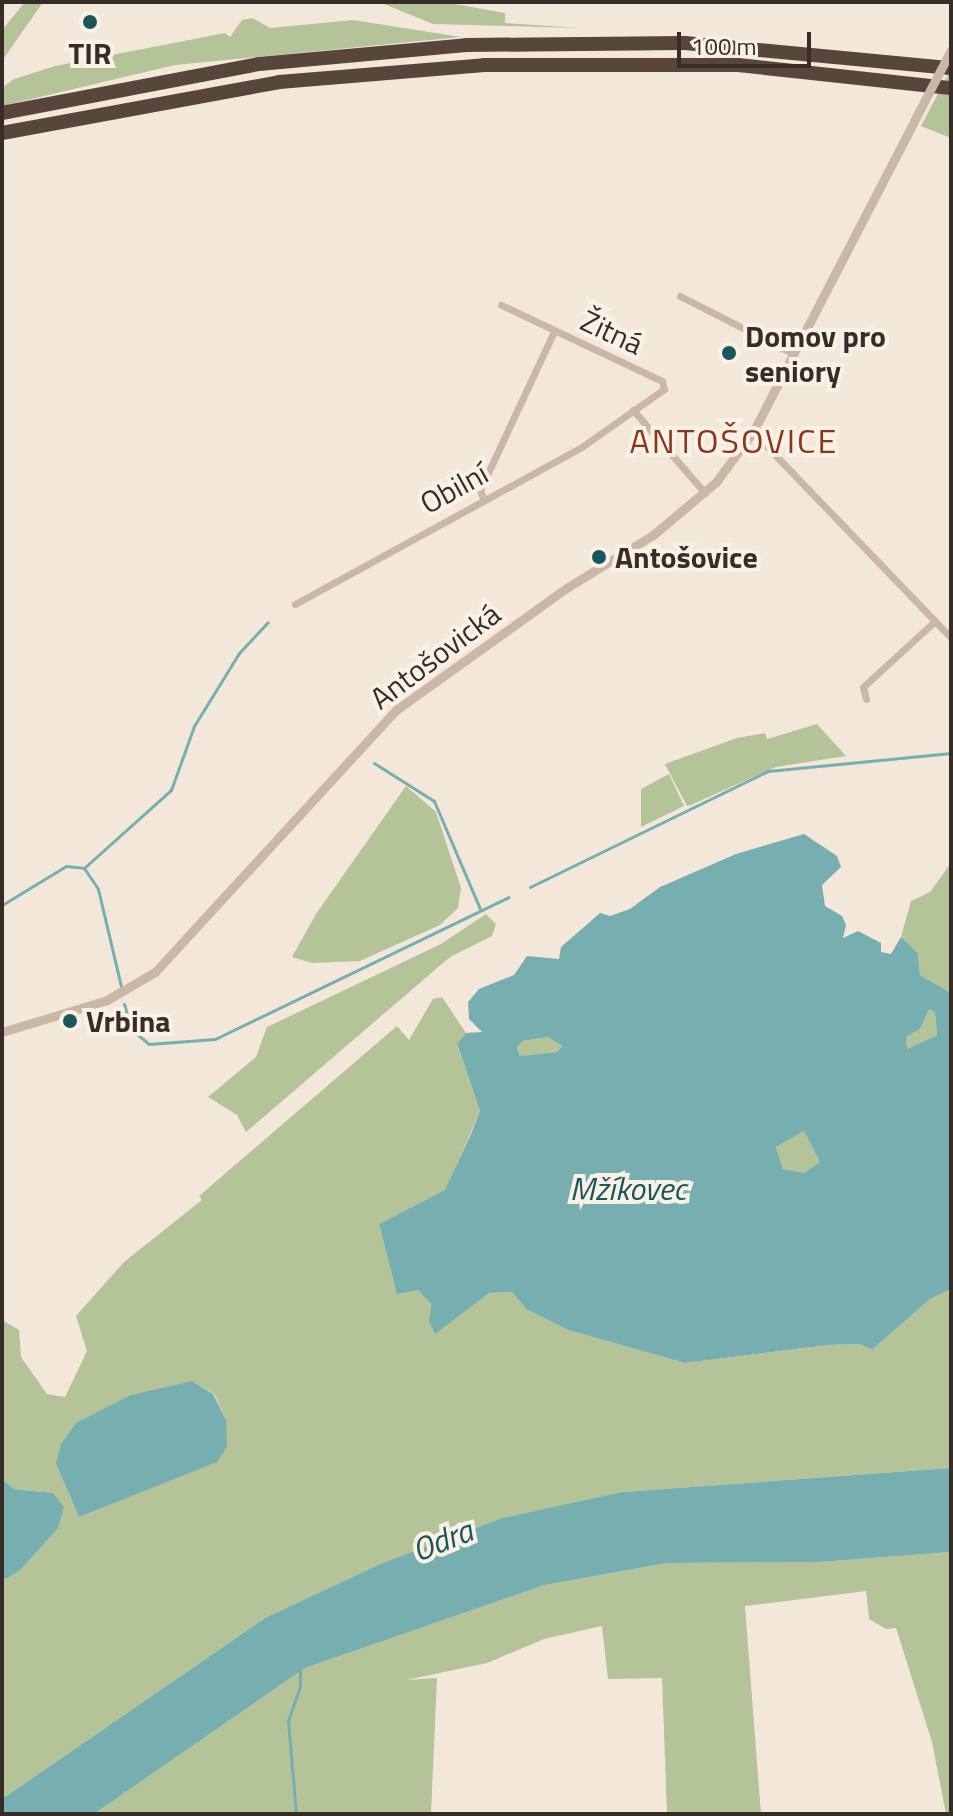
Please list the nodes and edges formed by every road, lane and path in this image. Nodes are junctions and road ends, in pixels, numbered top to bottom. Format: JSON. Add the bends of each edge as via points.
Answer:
{"nodes":[{"id":1,"x":951,"y":50,"type":"edge"},
{"id":2,"x":951,"y":68,"type":"edge"},
{"id":3,"x":951,"y":88,"type":"edge"},
{"id":4,"x":2,"y":113,"type":"edge"},
{"id":5,"x":2,"y":133,"type":"edge"},
{"id":6,"x":680,"y":296,"type":"dead end"},
{"id":7,"x":501,"y":305,"type":"dead end"},
{"id":8,"x":554,"y":331,"type":"junction"},
{"id":9,"x":796,"y":350,"type":"junction"},
{"id":10,"x":633,"y":410,"type":"junction"},
{"id":11,"x":753,"y":432,"type":"junction"},
{"id":12,"x":705,"y":493,"type":"junction"},
{"id":13,"x":483,"y":498,"type":"junction"},
{"id":14,"x":295,"y":604,"type":"dead end"},
{"id":15,"x":935,"y":621,"type":"junction"},
{"id":16,"x":950,"y":634,"type":"edge"},
{"id":17,"x":866,"y":699,"type":"dead end"},
{"id":18,"x":2,"y":1032,"type":"edge"}],
"edges":[{"from":1,"to":9,"type":"street","name":"Antošovická","bridge":true},
{"from":2,"to":4,"type":"highway","via":[[713,44],[466,45],[259,64]]},
{"from":3,"to":5,"type":"highway","via":[[738,65],[484,65],[279,82]]},
{"from":6,"to":9,"type":"street"},
{"from":7,"to":8,"type":"street","name":"Žitná"},
{"from":8,"to":10,"type":"street","name":"Žitná","via":[[662,381],[664,389]]},
{"from":8,"to":13,"type":"street","via":[[480,490]]},
{"from":9,"to":11,"type":"street","name":"Antošovická"},
{"from":10,"to":12,"type":"street"},
{"from":10,"to":13,"type":"street","name":"Obilní","via":[[583,446]]},
{"from":11,"to":12,"type":"street","name":"Antošovická"},
{"from":11,"to":15,"type":"street"},
{"from":12,"to":18,"type":"street","name":"Antošovická","via":[[653,535],[568,587],[396,710],[155,972],[107,1000]]},
{"from":13,"to":14,"type":"street","name":"Obilní"},
{"from":15,"to":16,"type":"street"},
{"from":15,"to":17,"type":"street","via":[[863,687]]}]}
